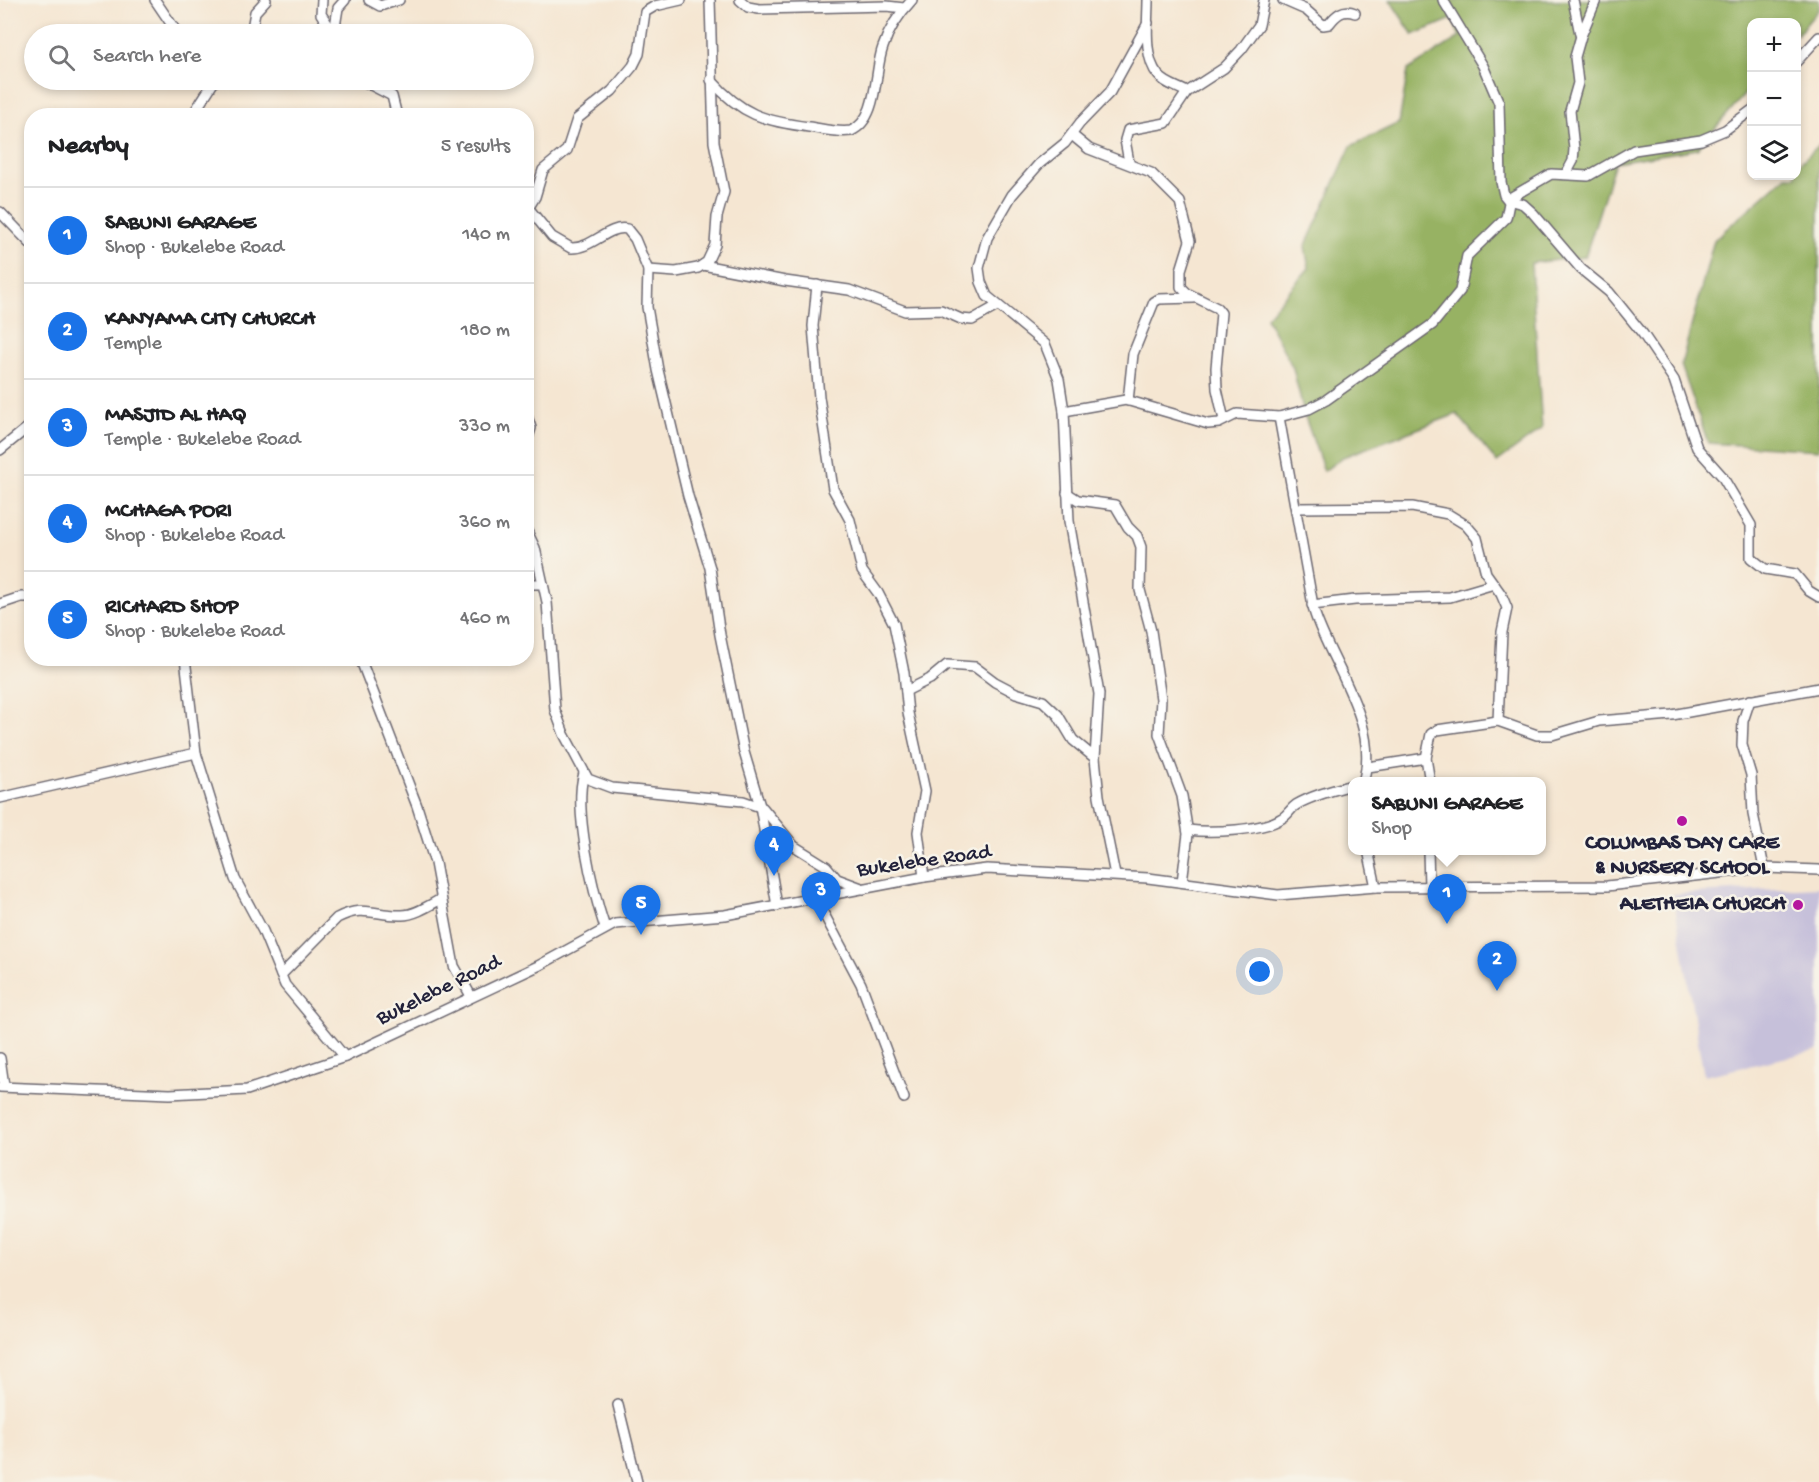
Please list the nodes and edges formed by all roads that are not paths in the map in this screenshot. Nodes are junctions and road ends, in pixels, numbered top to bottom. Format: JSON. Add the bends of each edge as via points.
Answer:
{"nodes":[{"id":1,"x":155,"y":0,"type":"edge"},
{"id":2,"x":266,"y":0,"type":"edge"},
{"id":3,"x":322,"y":0,"type":"edge"},
{"id":4,"x":345,"y":0,"type":"edge"},
{"id":5,"x":369,"y":0,"type":"edge"},
{"id":6,"x":399,"y":0,"type":"edge"},
{"id":7,"x":681,"y":0,"type":"edge"},
{"id":8,"x":710,"y":0,"type":"edge"},
{"id":9,"x":740,"y":0,"type":"edge"},
{"id":10,"x":912,"y":0,"type":"edge"},
{"id":11,"x":1148,"y":0,"type":"edge"},
{"id":12,"x":1264,"y":0,"type":"edge"},
{"id":13,"x":1283,"y":0,"type":"edge"},
{"id":14,"x":1443,"y":0,"type":"edge"},
{"id":15,"x":1573,"y":0,"type":"edge"},
{"id":16,"x":1596,"y":0,"type":"edge"},
{"id":17,"x":904,"y":8,"type":"junction"},
{"id":18,"x":1355,"y":13,"type":"dead end"},
{"id":19,"x":171,"y":24,"type":"edge"},
{"id":20,"x":253,"y":24,"type":"edge"},
{"id":21,"x":328,"y":24,"type":"edge"},
{"id":22,"x":336,"y":24,"type":"edge"},
{"id":23,"x":1148,"y":24,"type":"junction"},
{"id":24,"x":1581,"y":36,"type":"junction"},
{"id":25,"x":1819,"y":37,"type":"edge"},
{"id":26,"x":1801,"y":57,"type":"edge"},
{"id":27,"x":711,"y":80,"type":"junction"},
{"id":28,"x":206,"y":90,"type":"edge"},
{"id":29,"x":380,"y":90,"type":"edge"},
{"id":30,"x":1187,"y":92,"type":"junction"},
{"id":31,"x":196,"y":108,"type":"edge"},
{"id":32,"x":395,"y":108,"type":"edge"},
{"id":33,"x":1747,"y":114,"type":"edge"},
{"id":34,"x":1072,"y":135,"type":"junction"},
{"id":35,"x":1128,"y":162,"type":"junction"},
{"id":36,"x":1566,"y":174,"type":"junction"},
{"id":37,"x":534,"y":198,"type":"edge"},
{"id":38,"x":1508,"y":200,"type":"junction"},
{"id":39,"x":0,"y":212,"type":"edge"},
{"id":40,"x":534,"y":214,"type":"edge"},
{"id":41,"x":24,"y":237,"type":"edge"},
{"id":42,"x":703,"y":265,"type":"junction"},
{"id":43,"x":648,"y":270,"type":"junction"},
{"id":44,"x":817,"y":285,"type":"junction"},
{"id":45,"x":1195,"y":298,"type":"junction"},
{"id":46,"x":997,"y":306,"type":"junction"},
{"id":47,"x":1128,"y":401,"type":"junction"},
{"id":48,"x":1064,"y":411,"type":"junction"},
{"id":49,"x":1279,"y":417,"type":"junction"},
{"id":50,"x":1224,"y":420,"type":"junction"},
{"id":51,"x":24,"y":430,"type":"edge"},
{"id":52,"x":0,"y":450,"type":"edge"},
{"id":53,"x":1067,"y":494,"type":"junction"},
{"id":54,"x":1297,"y":508,"type":"junction"},
{"id":55,"x":534,"y":546,"type":"edge"},
{"id":56,"x":534,"y":584,"type":"edge"},
{"id":57,"x":543,"y":584,"type":"junction"},
{"id":58,"x":1494,"y":584,"type":"junction"},
{"id":59,"x":1819,"y":597,"type":"edge"},
{"id":60,"x":24,"y":599,"type":"edge"},
{"id":61,"x":0,"y":604,"type":"edge"},
{"id":62,"x":1312,"y":605,"type":"junction"},
{"id":63,"x":186,"y":666,"type":"edge"},
{"id":64,"x":363,"y":666,"type":"edge"},
{"id":65,"x":1819,"y":687,"type":"edge"},
{"id":66,"x":906,"y":691,"type":"junction"},
{"id":67,"x":1750,"y":700,"type":"junction"},
{"id":68,"x":1498,"y":721,"type":"junction"},
{"id":69,"x":196,"y":753,"type":"junction"},
{"id":70,"x":1095,"y":758,"type":"junction"},
{"id":71,"x":1426,"y":758,"type":"junction"},
{"id":72,"x":1368,"y":767,"type":"junction"},
{"id":73,"x":584,"y":773,"type":"junction"},
{"id":74,"x":1365,"y":777,"type":"edge"},
{"id":75,"x":1429,"y":777,"type":"edge"},
{"id":76,"x":1348,"y":787,"type":"edge"},
{"id":77,"x":0,"y":798,"type":"edge"},
{"id":78,"x":760,"y":806,"type":"junction"},
{"id":79,"x":1188,"y":830,"type":"junction"},
{"id":80,"x":1369,"y":855,"type":"edge"},
{"id":81,"x":1428,"y":855,"type":"edge"},
{"id":82,"x":1764,"y":868,"type":"junction"},
{"id":83,"x":1819,"y":870,"type":"edge"},
{"id":84,"x":1115,"y":875,"type":"junction"},
{"id":85,"x":924,"y":877,"type":"junction"},
{"id":86,"x":1182,"y":882,"type":"junction"},
{"id":87,"x":1376,"y":886,"type":"junction"},
{"id":88,"x":1429,"y":886,"type":"junction"},
{"id":89,"x":864,"y":889,"type":"junction"},
{"id":90,"x":441,"y":899,"type":"junction"},
{"id":91,"x":816,"y":899,"type":"junction"},
{"id":92,"x":777,"y":906,"type":"junction"},
{"id":93,"x":605,"y":928,"type":"junction"},
{"id":94,"x":281,"y":975,"type":"junction"},
{"id":95,"x":471,"y":996,"type":"junction"},
{"id":96,"x":345,"y":1057,"type":"junction"},
{"id":97,"x":0,"y":1058,"type":"edge"},
{"id":98,"x":2,"y":1087,"type":"edge"},
{"id":99,"x":904,"y":1098,"type":"dead end"},
{"id":100,"x":618,"y":1405,"type":"dead end"},
{"id":101,"x":637,"y":1482,"type":"edge"}],
"edges":[{"from":1,"to":19,"type":"street"},
{"from":2,"to":20,"type":"street","via":[[255,12]]},
{"from":3,"to":21,"type":"street","via":[[321,14]]},
{"from":4,"to":22,"type":"street","via":[[338,8]]},
{"from":5,"to":6,"type":"street","via":[[380,6]]},
{"from":7,"to":37,"type":"street","via":[[645,12],[639,54],[633,66],[612,91],[577,119],[567,150],[542,172]]},
{"from":8,"to":27,"type":"street"},
{"from":9,"to":17,"type":"street","via":[[759,9]]},
{"from":10,"to":17,"type":"street"},
{"from":11,"to":23,"type":"street"},
{"from":12,"to":30,"type":"street","via":[[1259,25],[1236,57]]},
{"from":13,"to":18,"type":"street","via":[[1306,10],[1323,25],[1347,10]]},
{"from":14,"to":38,"type":"street","via":[[1483,66],[1499,103],[1501,182]]},
{"from":15,"to":24,"type":"street"},
{"from":16,"to":24,"type":"street"},
{"from":17,"to":27,"type":"street","via":[[882,48],[878,85],[864,118],[851,131],[767,121],[737,106]]},
{"from":23,"to":30,"type":"street","via":[[1150,55],[1156,73]]},
{"from":23,"to":34,"type":"street","via":[[1110,92]]},
{"from":24,"to":36,"type":"street","via":[[1575,57],[1578,83],[1570,111],[1573,161]]},
{"from":25,"to":26,"type":"street"},
{"from":27,"to":42,"type":"street","via":[[714,142],[724,192],[715,245]]},
{"from":28,"to":31,"type":"street"},
{"from":29,"to":32,"type":"street","via":[[392,96]]},
{"from":30,"to":35,"type":"street","via":[[1166,123],[1128,130]]},
{"from":33,"to":36,"type":"street","via":[[1725,130],[1701,140],[1634,150],[1588,176]]},
{"from":34,"to":35,"type":"street","via":[[1089,149]]},
{"from":34,"to":46,"type":"street","via":[[1021,182],[987,238],[980,258],[981,282]]},
{"from":35,"to":45,"type":"street","via":[[1151,173],[1182,205],[1190,241],[1180,280],[1184,290]]},
{"from":36,"to":38,"type":"street","via":[[1544,177]]},
{"from":38,"to":49,"type":"street","via":[[1506,218],[1467,256],[1460,291],[1433,324],[1326,400]]},
{"from":38,"to":59,"type":"street","via":[[1523,204],[1533,213],[1581,269],[1609,292],[1643,334],[1674,380],[1697,448],[1722,476],[1751,525],[1751,558],[1765,568],[1795,574]]},
{"from":39,"to":41,"type":"street"},
{"from":40,"to":43,"type":"street","via":[[552,237],[571,248],[594,243],[614,230],[627,229]]},
{"from":42,"to":43,"type":"street","via":[[676,272]]},
{"from":42,"to":44,"type":"street"},
{"from":43,"to":78,"type":"street","via":[[647,307],[658,370],[710,568],[744,752]]},
{"from":44,"to":46,"type":"street","via":[[857,292],[905,311],[941,310],[965,320]]},
{"from":44,"to":66,"type":"street","via":[[813,327],[819,398],[834,489],[850,520],[862,572],[894,621]]},
{"from":45,"to":47,"type":"street","via":[[1154,302],[1133,354]]},
{"from":45,"to":50,"type":"street","via":[[1221,313],[1216,368]]},
{"from":46,"to":48,"type":"street","via":[[1047,347],[1059,379]]},
{"from":47,"to":48,"type":"street"},
{"from":47,"to":50,"type":"street","via":[[1208,424]]},
{"from":48,"to":53,"type":"street"},
{"from":49,"to":50,"type":"street","via":[[1237,414]]},
{"from":49,"to":54,"type":"street"},
{"from":51,"to":52,"type":"street"},
{"from":53,"to":70,"type":"street","via":[[1098,685]]},
{"from":53,"to":79,"type":"street","via":[[1078,500],[1115,505],[1139,540],[1140,590],[1151,631],[1161,704],[1160,734],[1182,796]]},
{"from":54,"to":58,"type":"street","via":[[1412,507],[1448,514],[1466,525],[1477,538],[1486,573]]},
{"from":54,"to":62,"type":"street"},
{"from":55,"to":57,"type":"street"},
{"from":56,"to":57,"type":"street"},
{"from":57,"to":73,"type":"street","via":[[555,710]]},
{"from":58,"to":62,"type":"street","via":[[1450,597]]},
{"from":58,"to":68,"type":"street","via":[[1507,612],[1502,633]]},
{"from":60,"to":61,"type":"street"},
{"from":62,"to":72,"type":"street","via":[[1347,683]]},
{"from":63,"to":69,"type":"street"},
{"from":64,"to":90,"type":"street","via":[[411,790],[435,863]]},
{"from":65,"to":67,"type":"street"},
{"from":66,"to":70,"type":"street","via":[[947,665],[975,667],[1016,693],[1043,701],[1073,740]]},
{"from":66,"to":85,"type":"street","via":[[925,791],[918,832]]},
{"from":67,"to":68,"type":"street","via":[[1672,715],[1588,723],[1552,735],[1537,735]]},
{"from":67,"to":82,"type":"street","via":[[1743,721],[1742,745],[1751,775],[1753,814]]},
{"from":68,"to":71,"type":"street","via":[[1433,732]]},
{"from":69,"to":77,"type":"street"},
{"from":69,"to":94,"type":"street","via":[[235,879]]},
{"from":70,"to":84,"type":"street"},
{"from":71,"to":72,"type":"street"},
{"from":71,"to":75,"type":"street"},
{"from":72,"to":74,"type":"street"},
{"from":73,"to":78,"type":"street","via":[[595,783],[612,788]]},
{"from":73,"to":93,"type":"street","via":[[583,822],[594,894]]},
{"from":76,"to":79,"type":"street","via":[[1314,797],[1294,806],[1282,819],[1247,830]]},
{"from":78,"to":89,"type":"street","via":[[799,850],[826,866],[837,879]]},
{"from":78,"to":92,"type":"street"},
{"from":79,"to":86,"type":"street"},
{"from":80,"to":87,"type":"street"},
{"from":81,"to":88,"type":"street"},
{"from":82,"to":83,"type":"street","name":"Bukelebe Road"},
{"from":82,"to":88,"type":"street","name":"Bukelebe Road","via":[[1607,886]]},
{"from":84,"to":85,"type":"street","name":"Bukelebe Road","via":[[987,869]]},
{"from":84,"to":86,"type":"street","name":"Bukelebe Road"},
{"from":85,"to":89,"type":"street","name":"Bukelebe Road"},
{"from":86,"to":87,"type":"street","name":"Bukelebe Road","via":[[1278,895]]},
{"from":87,"to":88,"type":"street","name":"Bukelebe Road"},
{"from":89,"to":91,"type":"street","name":"Bukelebe Road"},
{"from":90,"to":94,"type":"street","via":[[401,915],[362,910],[347,913],[337,918]]},
{"from":90,"to":95,"type":"street","via":[[454,966]]},
{"from":91,"to":92,"type":"street","name":"Bukelebe Road"},
{"from":91,"to":99,"type":"street","via":[[861,984]]},
{"from":92,"to":93,"type":"street","name":"Bukelebe Road"},
{"from":93,"to":95,"type":"street","name":"Bukelebe Road","via":[[538,966]]},
{"from":94,"to":96,"type":"street","via":[[290,993]]},
{"from":95,"to":96,"type":"street","name":"Bukelebe Road"},
{"from":96,"to":98,"type":"street","name":"Bukelebe Road","via":[[269,1085],[222,1093]]},
{"from":97,"to":98,"type":"street"},
{"from":100,"to":101,"type":"street"}]}
